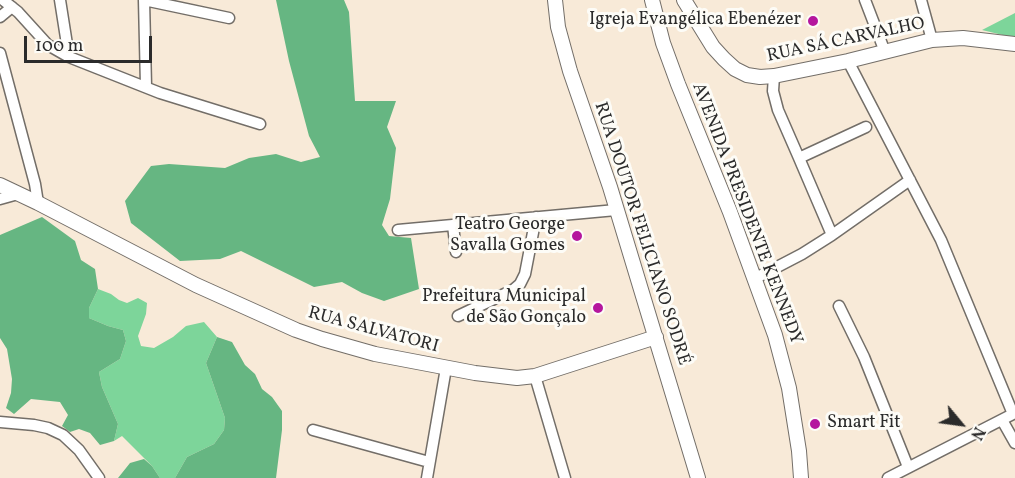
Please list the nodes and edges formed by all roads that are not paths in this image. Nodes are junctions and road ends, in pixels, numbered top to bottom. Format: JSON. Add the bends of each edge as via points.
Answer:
{"nodes":[{"id":1,"x":60,"y":0,"type":"edge"},
{"id":2,"x":144,"y":0,"type":"edge"},
{"id":3,"x":555,"y":0,"type":"edge"},
{"id":4,"x":652,"y":0,"type":"edge"},
{"id":5,"x":684,"y":0,"type":"edge"},
{"id":6,"x":865,"y":0,"type":"edge"},
{"id":7,"x":921,"y":0,"type":"edge"},
{"id":8,"x":8,"y":3,"type":"edge"},
{"id":9,"x":0,"y":17,"type":"edge"},
{"id":10,"x":229,"y":18,"type":"dead end"},
{"id":11,"x":932,"y":40,"type":"junction"},
{"id":12,"x":1015,"y":44,"type":"edge"},
{"id":13,"x":885,"y":52,"type":"junction"},
{"id":14,"x":0,"y":53,"type":"edge"},
{"id":15,"x":69,"y":57,"type":"junction"},
{"id":16,"x":848,"y":61,"type":"junction"},
{"id":17,"x":774,"y":76,"type":"junction"},
{"id":18,"x":146,"y":86,"type":"junction"},
{"id":19,"x":260,"y":124,"type":"dead end"},
{"id":20,"x":866,"y":127,"type":"dead end"},
{"id":21,"x":799,"y":158,"type":"junction"},
{"id":22,"x":910,"y":180,"type":"junction"},
{"id":23,"x":0,"y":185,"type":"edge"},
{"id":24,"x":18,"y":194,"type":"junction"},
{"id":25,"x":0,"y":199,"type":"edge"},
{"id":26,"x":38,"y":203,"type":"junction"},
{"id":27,"x":616,"y":210,"type":"junction"},
{"id":28,"x":536,"y":217,"type":"junction"},
{"id":29,"x":453,"y":225,"type":"junction"},
{"id":30,"x":398,"y":230,"type":"dead end"},
{"id":31,"x":832,"y":235,"type":"junction"},
{"id":32,"x":456,"y":252,"type":"dead end"},
{"id":33,"x":754,"y":279,"type":"junction"},
{"id":34,"x":839,"y":306,"type":"dead end"},
{"id":35,"x":458,"y":316,"type":"dead end"},
{"id":36,"x":656,"y":337,"type":"junction"},
{"id":37,"x":446,"y":368,"type":"junction"},
{"id":38,"x":535,"y":376,"type":"junction"},
{"id":39,"x":1014,"y":414,"type":"edge"},
{"id":40,"x":1002,"y":420,"type":"junction"},
{"id":41,"x":0,"y":422,"type":"edge"},
{"id":42,"x":313,"y":430,"type":"dead end"},
{"id":43,"x":1015,"y":443,"type":"edge"},
{"id":44,"x":429,"y":462,"type":"junction"},
{"id":45,"x":908,"y":467,"type":"junction"},
{"id":46,"x":99,"y":478,"type":"edge"},
{"id":47,"x":427,"y":478,"type":"edge"},
{"id":48,"x":565,"y":478,"type":"edge"},
{"id":49,"x":698,"y":478,"type":"edge"},
{"id":50,"x":801,"y":478,"type":"edge"},
{"id":51,"x":888,"y":478,"type":"edge"}],
"edges":[{"from":1,"to":15,"type":"street"},
{"from":2,"to":10,"type":"street"},
{"from":2,"to":18,"type":"street"},
{"from":3,"to":27,"type":"main road","name":"RUA DOUTOR FELICIANO SODRÉ","via":[[570,72]]},
{"from":4,"to":33,"type":"main road","name":"AVENIDA PRESIDENTE KENNEDY","via":[[663,43]]},
{"from":5,"to":17,"type":"main road","name":"RUA SÁ CARVALHO","via":[[708,38],[735,69],[747,75]]},
{"from":6,"to":13,"type":"street"},
{"from":7,"to":11,"type":"street"},
{"from":8,"to":9,"type":"street"},
{"from":8,"to":15,"type":"street","via":[[48,45]]},
{"from":11,"to":12,"type":"main road","name":"RUA SÁ CARVALHO","via":[[963,38]]},
{"from":11,"to":13,"type":"main road","name":"RUA SÁ CARVALHO"},
{"from":13,"to":16,"type":"main road","name":"RUA SÁ CARVALHO"},
{"from":14,"to":26,"type":"street"},
{"from":15,"to":18,"type":"street"},
{"from":16,"to":17,"type":"main road","name":"RUA SÁ CARVALHO"},
{"from":16,"to":22,"type":"street"},
{"from":17,"to":21,"type":"street","via":[[778,110]]},
{"from":18,"to":19,"type":"street"},
{"from":20,"to":21,"type":"street"},
{"from":21,"to":31,"type":"street"},
{"from":22,"to":31,"type":"street"},
{"from":22,"to":39,"type":"street","via":[[941,240]]},
{"from":23,"to":24,"type":"main road","name":"RUA SALVATORI"},
{"from":24,"to":25,"type":"street"},
{"from":24,"to":26,"type":"main road","name":"RUA SALVATORI"},
{"from":26,"to":37,"type":"main road","name":"RUA SALVATORI","via":[[196,285],[296,330],[375,354]]},
{"from":27,"to":28,"type":"street"},
{"from":27,"to":36,"type":"main road","name":"RUA DOUTOR FELICIANO SODRÉ"},
{"from":28,"to":29,"type":"street"},
{"from":28,"to":35,"type":"street","via":[[520,284]]},
{"from":29,"to":30,"type":"street"},
{"from":29,"to":32,"type":"street"},
{"from":31,"to":33,"type":"street"},
{"from":33,"to":50,"type":"main road","name":"AVENIDA PRESIDENTE KENNEDY","via":[[789,388]]},
{"from":34,"to":45,"type":"street"},
{"from":36,"to":38,"type":"main road","name":"RUA SALVATORI"},
{"from":36,"to":49,"type":"main road","name":"RUA DOUTOR FELICIANO SODRÉ"},
{"from":37,"to":38,"type":"main road","name":"RUA SALVATORI","via":[[501,377]]},
{"from":37,"to":44,"type":"street"},
{"from":38,"to":48,"type":"street"},
{"from":39,"to":40,"type":"street"},
{"from":40,"to":43,"type":"street"},
{"from":40,"to":45,"type":"street"},
{"from":41,"to":46,"type":"street","via":[[48,428],[63,435]]},
{"from":42,"to":44,"type":"street"},
{"from":44,"to":47,"type":"street"},
{"from":45,"to":51,"type":"street"}]}
